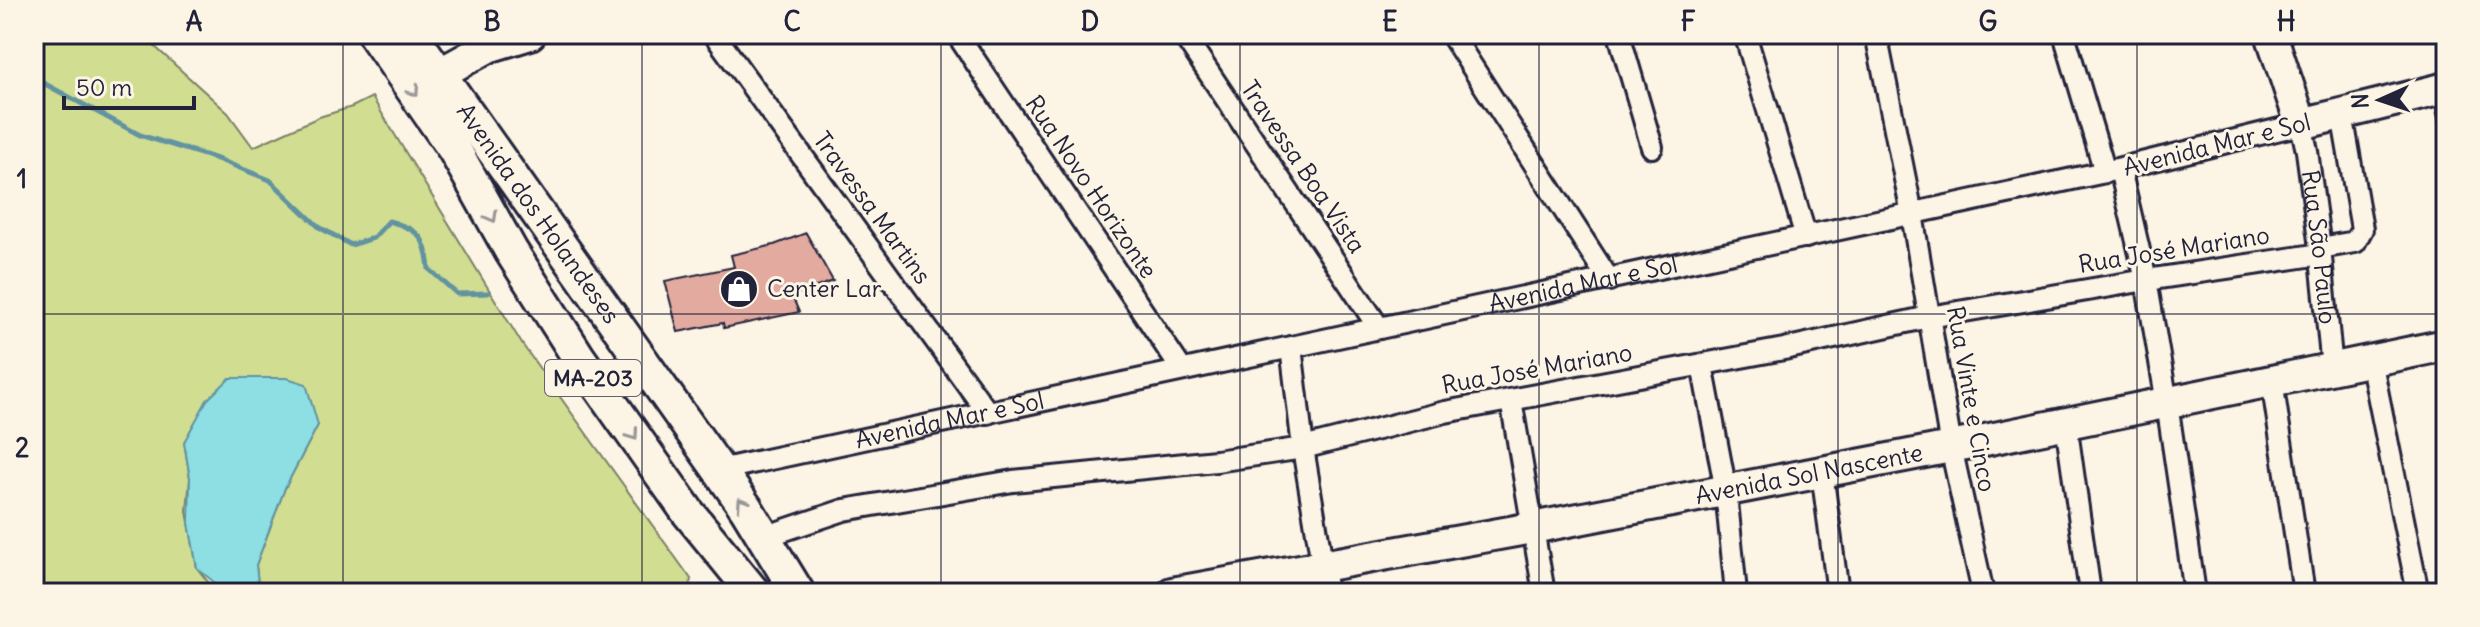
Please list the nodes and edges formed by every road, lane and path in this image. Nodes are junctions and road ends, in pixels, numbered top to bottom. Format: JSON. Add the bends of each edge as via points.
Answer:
{"nodes":[{"id":1,"x":374,"y":34,"type":"edge"},
{"id":2,"x":411,"y":34,"type":"edge"},
{"id":3,"x":530,"y":34,"type":"edge"},
{"id":4,"x":714,"y":34,"type":"edge"},
{"id":5,"x":957,"y":34,"type":"edge"},
{"id":6,"x":1183,"y":34,"type":"edge"},
{"id":7,"x":1451,"y":34,"type":"edge"},
{"id":8,"x":1619,"y":34,"type":"edge"},
{"id":9,"x":1745,"y":34,"type":"edge"},
{"id":10,"x":1876,"y":34,"type":"edge"},
{"id":11,"x":2064,"y":34,"type":"edge"},
{"id":12,"x":2271,"y":34,"type":"edge"},
{"id":13,"x":439,"y":74,"type":"junction"},
{"id":14,"x":2446,"y":88,"type":"edge"},
{"id":15,"x":2342,"y":114,"type":"junction"},
{"id":16,"x":2301,"y":124,"type":"junction"},
{"id":17,"x":1652,"y":147,"type":"dead end"},
{"id":18,"x":2113,"y":170,"type":"junction"},
{"id":19,"x":1912,"y":214,"type":"junction"},
{"id":20,"x":1806,"y":237,"type":"junction"},
{"id":21,"x":2320,"y":251,"type":"junction"},
{"id":22,"x":1609,"y":280,"type":"junction"},
{"id":23,"x":2146,"y":280,"type":"junction"},
{"id":24,"x":1929,"y":317,"type":"junction"},
{"id":25,"x":1379,"y":328,"type":"junction"},
{"id":26,"x":2446,"y":345,"type":"edge"},
{"id":27,"x":1291,"y":347,"type":"junction"},
{"id":28,"x":2371,"y":360,"type":"junction"},
{"id":29,"x":1702,"y":365,"type":"junction"},
{"id":30,"x":2332,"y":368,"type":"junction"},
{"id":31,"x":1182,"y":370,"type":"junction"},
{"id":32,"x":2272,"y":381,"type":"junction"},
{"id":33,"x":1511,"y":400,"type":"junction"},
{"id":34,"x":2167,"y":403,"type":"junction"},
{"id":35,"x":988,"y":413,"type":"junction"},
{"id":36,"x":2066,"y":423,"type":"junction"},
{"id":37,"x":1951,"y":447,"type":"junction"},
{"id":38,"x":1303,"y":448,"type":"junction"},
{"id":39,"x":719,"y":470,"type":"junction"},
{"id":40,"x":1822,"y":472,"type":"junction"},
{"id":41,"x":1726,"y":491,"type":"junction"},
{"id":42,"x":1532,"y":528,"type":"junction"},
{"id":43,"x":764,"y":537,"type":"junction"},
{"id":44,"x":1324,"y":579,"type":"edge"},
{"id":45,"x":754,"y":593,"type":"edge"},
{"id":46,"x":798,"y":593,"type":"edge"},
{"id":47,"x":1172,"y":593,"type":"edge"},
{"id":48,"x":1544,"y":593,"type":"edge"},
{"id":49,"x":1736,"y":593,"type":"edge"},
{"id":50,"x":1838,"y":593,"type":"edge"},
{"id":51,"x":1983,"y":593,"type":"edge"},
{"id":52,"x":2090,"y":593,"type":"edge"},
{"id":53,"x":2195,"y":593,"type":"edge"},
{"id":54,"x":2304,"y":593,"type":"edge"},
{"id":55,"x":2418,"y":593,"type":"edge"}],
"edges":[{"from":1,"to":45,"type":"main road","name":"Avenida dos Holandeses","number":"MA-203","one_way":true,"via":[[454,149],[579,358],[687,511]]},
{"from":2,"to":13,"type":"main road","name":"Avenida dos Holandeses","number":"MA-203"},
{"from":3,"to":13,"type":"main road","via":[[488,47]]},
{"from":4,"to":35,"type":"street","name":"Travessa Martins"},
{"from":5,"to":31,"type":"street","name":"Rua Novo Horizonte"},
{"from":6,"to":25,"type":"street","name":"Travessa Boa Vista"},
{"from":7,"to":22,"type":"street"},
{"from":8,"to":17,"type":"street"},
{"from":9,"to":20,"type":"street"},
{"from":10,"to":19,"type":"street","name":"Rua Vinte e Cinco"},
{"from":11,"to":18,"type":"street"},
{"from":12,"to":16,"type":"main road","name":"Rua São Paulo"},
{"from":13,"to":39,"type":"main road","name":"Avenida dos Holandeses","number":"MA-203"},
{"from":14,"to":15,"type":"main road","name":"Avenida Mar e Sol"},
{"from":15,"to":16,"type":"main road","name":"Avenida Mar e Sol"},
{"from":15,"to":21,"type":"street","name":"Rua José Mariano","via":[[2362,229],[2355,242]]},
{"from":16,"to":18,"type":"street","name":"Avenida Mar e Sol"},
{"from":16,"to":21,"type":"street","name":"Rua São Paulo"},
{"from":18,"to":19,"type":"street","name":"Avenida Mar e Sol"},
{"from":18,"to":23,"type":"street"},
{"from":19,"to":20,"type":"street","name":"Avenida Mar e Sol"},
{"from":19,"to":24,"type":"street","name":"Rua Vinte e Cinco"},
{"from":20,"to":22,"type":"street","name":"Avenida Mar e Sol"},
{"from":21,"to":23,"type":"street","name":"Rua José Mariano"},
{"from":21,"to":30,"type":"street","name":"Rua São Paulo"},
{"from":22,"to":25,"type":"street","name":"Avenida Mar e Sol"},
{"from":23,"to":24,"type":"street","name":"Rua José Mariano"},
{"from":23,"to":34,"type":"street"},
{"from":24,"to":29,"type":"street","name":"Rua José Mariano"},
{"from":24,"to":37,"type":"street","name":"Rua Vinte e Cinco"},
{"from":25,"to":27,"type":"street","name":"Avenida Mar e Sol"},
{"from":26,"to":28,"type":"main road","name":"Avenida Sol Nascente"},
{"from":27,"to":31,"type":"street","name":"Avenida Mar e Sol"},
{"from":27,"to":38,"type":"street"},
{"from":28,"to":30,"type":"main road","name":"Avenida Sol Nascente"},
{"from":28,"to":55,"type":"street"},
{"from":29,"to":33,"type":"street","name":"Rua José Mariano"},
{"from":29,"to":41,"type":"street"},
{"from":30,"to":32,"type":"main road","name":"Avenida Sol Nascente"},
{"from":31,"to":35,"type":"street","name":"Avenida Mar e Sol"},
{"from":32,"to":34,"type":"main road","name":"Avenida Sol Nascente"},
{"from":32,"to":54,"type":"street"},
{"from":33,"to":38,"type":"street","name":"Rua José Mariano"},
{"from":33,"to":42,"type":"street"},
{"from":34,"to":36,"type":"main road","name":"Avenida Sol Nascente"},
{"from":34,"to":53,"type":"street"},
{"from":35,"to":39,"type":"street","name":"Avenida Mar e Sol"},
{"from":36,"to":37,"type":"main road","name":"Avenida Sol Nascente"},
{"from":36,"to":52,"type":"street"},
{"from":37,"to":40,"type":"main road","name":"Avenida Sol Nascente"},
{"from":37,"to":51,"type":"street","name":"Rua Vinte e Cinco"},
{"from":38,"to":43,"type":"street","name":"Rua José Mariano","via":[[1013,481],[844,510]]},
{"from":38,"to":44,"type":"street"},
{"from":43,"to":39,"type":"main road","name":"Avenida dos Holandeses","number":"MA-203","one_way":true},
{"from":40,"to":41,"type":"main road","name":"Avenida Sol Nascente"},
{"from":40,"to":50,"type":"street"},
{"from":41,"to":42,"type":"main road","name":"Avenida Sol Nascente"},
{"from":41,"to":49,"type":"street"},
{"from":42,"to":44,"type":"main road","name":"Avenida Sol Nascente"},
{"from":42,"to":48,"type":"street"},
{"from":43,"to":46,"type":"main road","name":"Avenida dos Holandeses","number":"MA-203"},
{"from":44,"to":47,"type":"main road","name":"Avenida Sol Nascente"}]}
